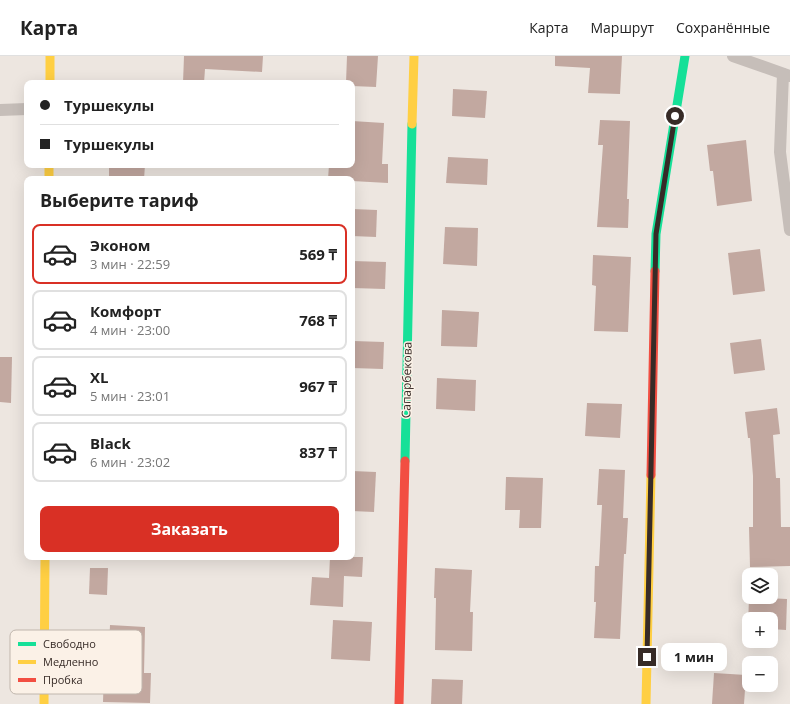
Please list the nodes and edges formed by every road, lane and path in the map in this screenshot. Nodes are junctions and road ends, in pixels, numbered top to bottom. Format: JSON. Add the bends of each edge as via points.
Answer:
{"nodes":[{"id":1,"x":50,"y":56,"type":"edge"},
{"id":2,"x":414,"y":56,"type":"edge"},
{"id":3,"x":685,"y":56,"type":"edge"},
{"id":4,"x":732,"y":56,"type":"edge"},
{"id":5,"x":787,"y":75,"type":"edge"},
{"id":6,"x":50,"y":80,"type":"edge"},
{"id":7,"x":24,"y":109,"type":"edge"},
{"id":8,"x":0,"y":110,"type":"edge"},
{"id":9,"x":790,"y":230,"type":"edge"},
{"id":10,"x":46,"y":560,"type":"edge"},
{"id":11,"x":45,"y":630,"type":"edge"},
{"id":12,"x":44,"y":694,"type":"edge"},
{"id":13,"x":44,"y":704,"type":"edge"},
{"id":14,"x":399,"y":704,"type":"edge"},
{"id":15,"x":646,"y":704,"type":"edge"}],
"edges":[{"from":1,"to":6,"type":"street"},
{"from":2,"to":14,"type":"street","name":"Сапарбекова"},
{"from":3,"to":15,"type":"street","via":[[656,234]]},
{"from":4,"to":5,"type":"street"},
{"from":5,"to":9,"type":"street","via":[[780,152]]},
{"from":7,"to":8,"type":"street"},
{"from":10,"to":11,"type":"street"},
{"from":12,"to":13,"type":"street"}]}
